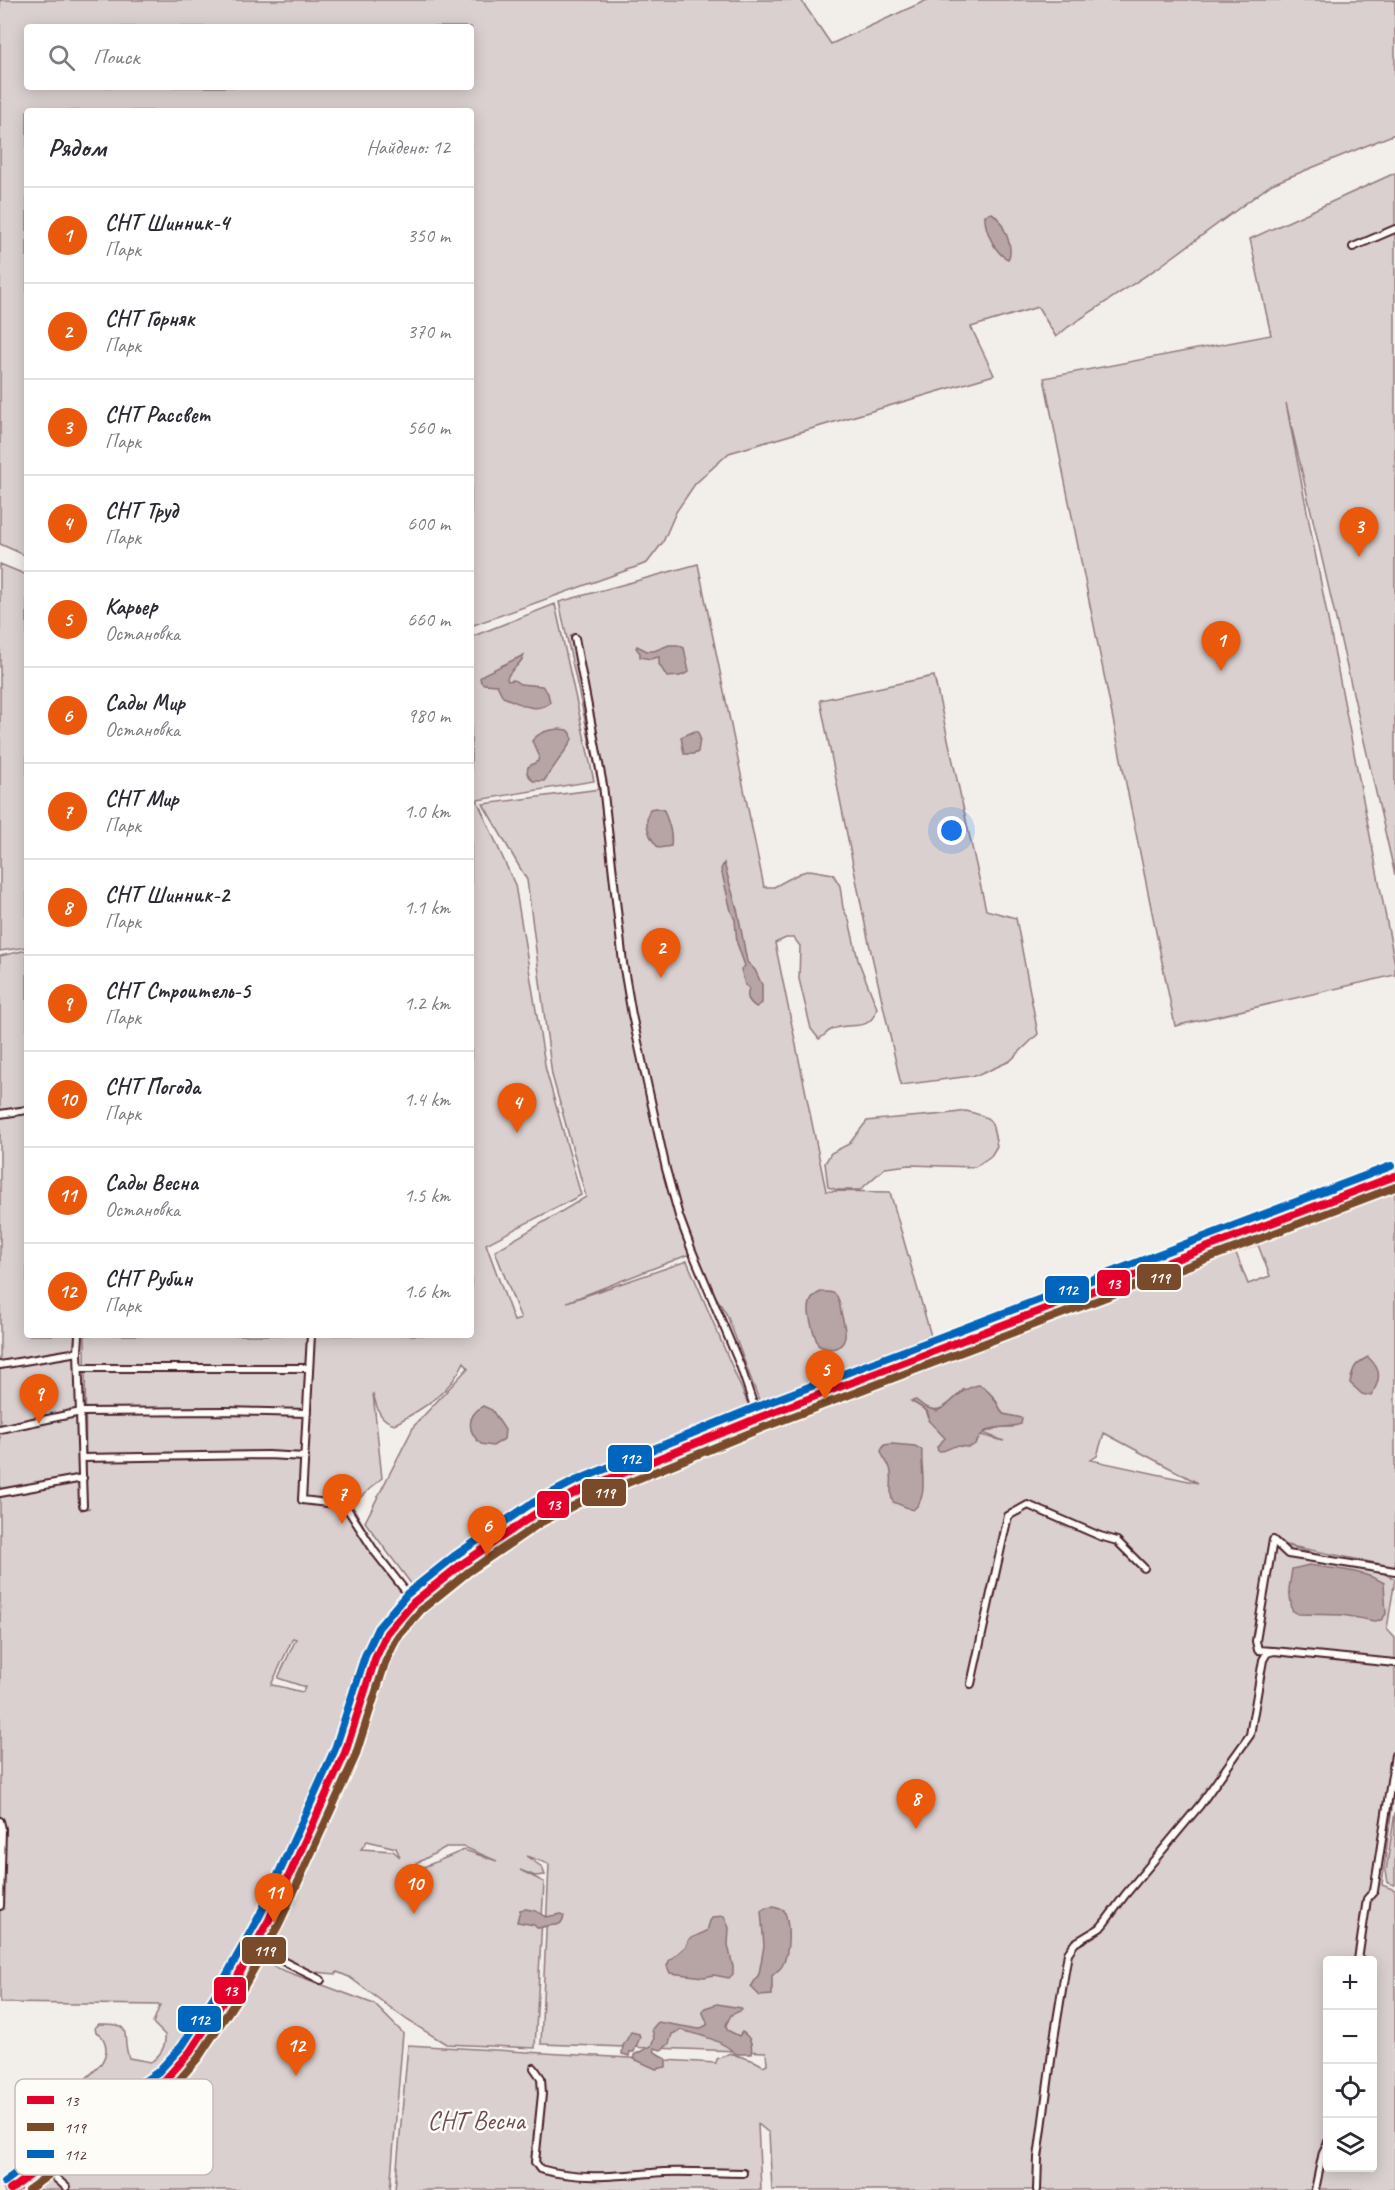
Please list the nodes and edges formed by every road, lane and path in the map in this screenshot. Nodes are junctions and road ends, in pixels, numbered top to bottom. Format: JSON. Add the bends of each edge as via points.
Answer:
{"nodes":[{"id":1,"x":1395,"y":230,"type":"edge"},
{"id":2,"x":1353,"y":247,"type":"dead end"},
{"id":3,"x":575,"y":638,"type":"dead end"},
{"id":4,"x":24,"y":1110,"type":"edge"},
{"id":5,"x":0,"y":1114,"type":"edge"},
{"id":6,"x":1395,"y":1176,"type":"edge"},
{"id":7,"x":79,"y":1338,"type":"edge"},
{"id":8,"x":311,"y":1338,"type":"edge"},
{"id":9,"x":78,"y":1352,"type":"junction"},
{"id":10,"x":0,"y":1365,"type":"edge"},
{"id":11,"x":80,"y":1368,"type":"junction"},
{"id":12,"x":309,"y":1368,"type":"junction"},
{"id":13,"x":81,"y":1412,"type":"junction"},
{"id":14,"x":307,"y":1413,"type":"junction"},
{"id":15,"x":758,"y":1418,"type":"junction"},
{"id":16,"x":0,"y":1429,"type":"edge"},
{"id":17,"x":305,"y":1457,"type":"junction"},
{"id":18,"x":82,"y":1458,"type":"junction"},
{"id":19,"x":83,"y":1478,"type":"junction"},
{"id":20,"x":0,"y":1493,"type":"edge"},
{"id":21,"x":83,"y":1505,"type":"dead end"},
{"id":22,"x":1144,"y":1568,"type":"dead end"},
{"id":23,"x":1395,"y":1571,"type":"edge"},
{"id":24,"x":414,"y":1602,"type":"junction"},
{"id":25,"x":1274,"y":1651,"type":"junction"},
{"id":26,"x":1395,"y":1663,"type":"edge"},
{"id":27,"x":971,"y":1684,"type":"dead end"},
{"id":28,"x":1395,"y":1755,"type":"edge"},
{"id":29,"x":0,"y":1821,"type":"edge"},
{"id":30,"x":0,"y":1906,"type":"edge"},
{"id":31,"x":254,"y":1947,"type":"junction"},
{"id":32,"x":1359,"y":1956,"type":"edge"},
{"id":33,"x":321,"y":1980,"type":"dead end"},
{"id":34,"x":534,"y":2067,"type":"dead end"},
{"id":35,"x":164,"y":2079,"type":"edge"},
{"id":36,"x":1323,"y":2152,"type":"edge"},
{"id":37,"x":743,"y":2173,"type":"dead end"},
{"id":38,"x":29,"y":2175,"type":"edge"},
{"id":39,"x":52,"y":2175,"type":"edge"},
{"id":40,"x":66,"y":2187,"type":"dead end"},
{"id":41,"x":9,"y":2190,"type":"edge"},
{"id":42,"x":1037,"y":2190,"type":"edge"},
{"id":43,"x":1315,"y":2190,"type":"edge"}],
"edges":[{"from":1,"to":2,"type":"street"},
{"from":3,"to":15,"type":"street","via":[[603,784],[622,963],[666,1170],[695,1260]]},
{"from":4,"to":5,"type":"street"},
{"from":6,"to":15,"type":"street"},
{"from":7,"to":9,"type":"street"},
{"from":8,"to":12,"type":"street"},
{"from":9,"to":10,"type":"street"},
{"from":9,"to":11,"type":"street"},
{"from":11,"to":12,"type":"street"},
{"from":11,"to":13,"type":"street"},
{"from":12,"to":14,"type":"street"},
{"from":13,"to":14,"type":"street"},
{"from":13,"to":16,"type":"street"},
{"from":13,"to":18,"type":"street"},
{"from":14,"to":17,"type":"street"},
{"from":15,"to":24,"type":"street","via":[[555,1503],[489,1545]]},
{"from":17,"to":18,"type":"street"},
{"from":17,"to":24,"type":"street","via":[[302,1500],[345,1505]]},
{"from":18,"to":19,"type":"street"},
{"from":19,"to":20,"type":"street"},
{"from":19,"to":21,"type":"street"},
{"from":22,"to":27,"type":"street","via":[[1117,1540],[1028,1505],[1008,1516]]},
{"from":23,"to":25,"type":"street","via":[[1288,1554],[1273,1540],[1256,1641],[1258,1650]]},
{"from":24,"to":31,"type":"street","via":[[380,1646],[345,1753]]},
{"from":25,"to":26,"type":"street"},
{"from":25,"to":42,"type":"street","via":[[1263,1660],[1250,1735],[1181,1829],[1103,1924],[1069,1950],[1048,2083]]},
{"from":28,"to":32,"type":"street","via":[[1374,1891],[1367,1899]]},
{"from":29,"to":30,"type":"street"},
{"from":31,"to":33,"type":"street"},
{"from":31,"to":35,"type":"street","via":[[228,1994],[176,2069]]},
{"from":34,"to":37,"type":"street","via":[[541,2078],[542,2094],[535,2162],[540,2169],[567,2176]]},
{"from":36,"to":43,"type":"street"},
{"from":38,"to":41,"type":"street"},
{"from":39,"to":40,"type":"street"}]}
